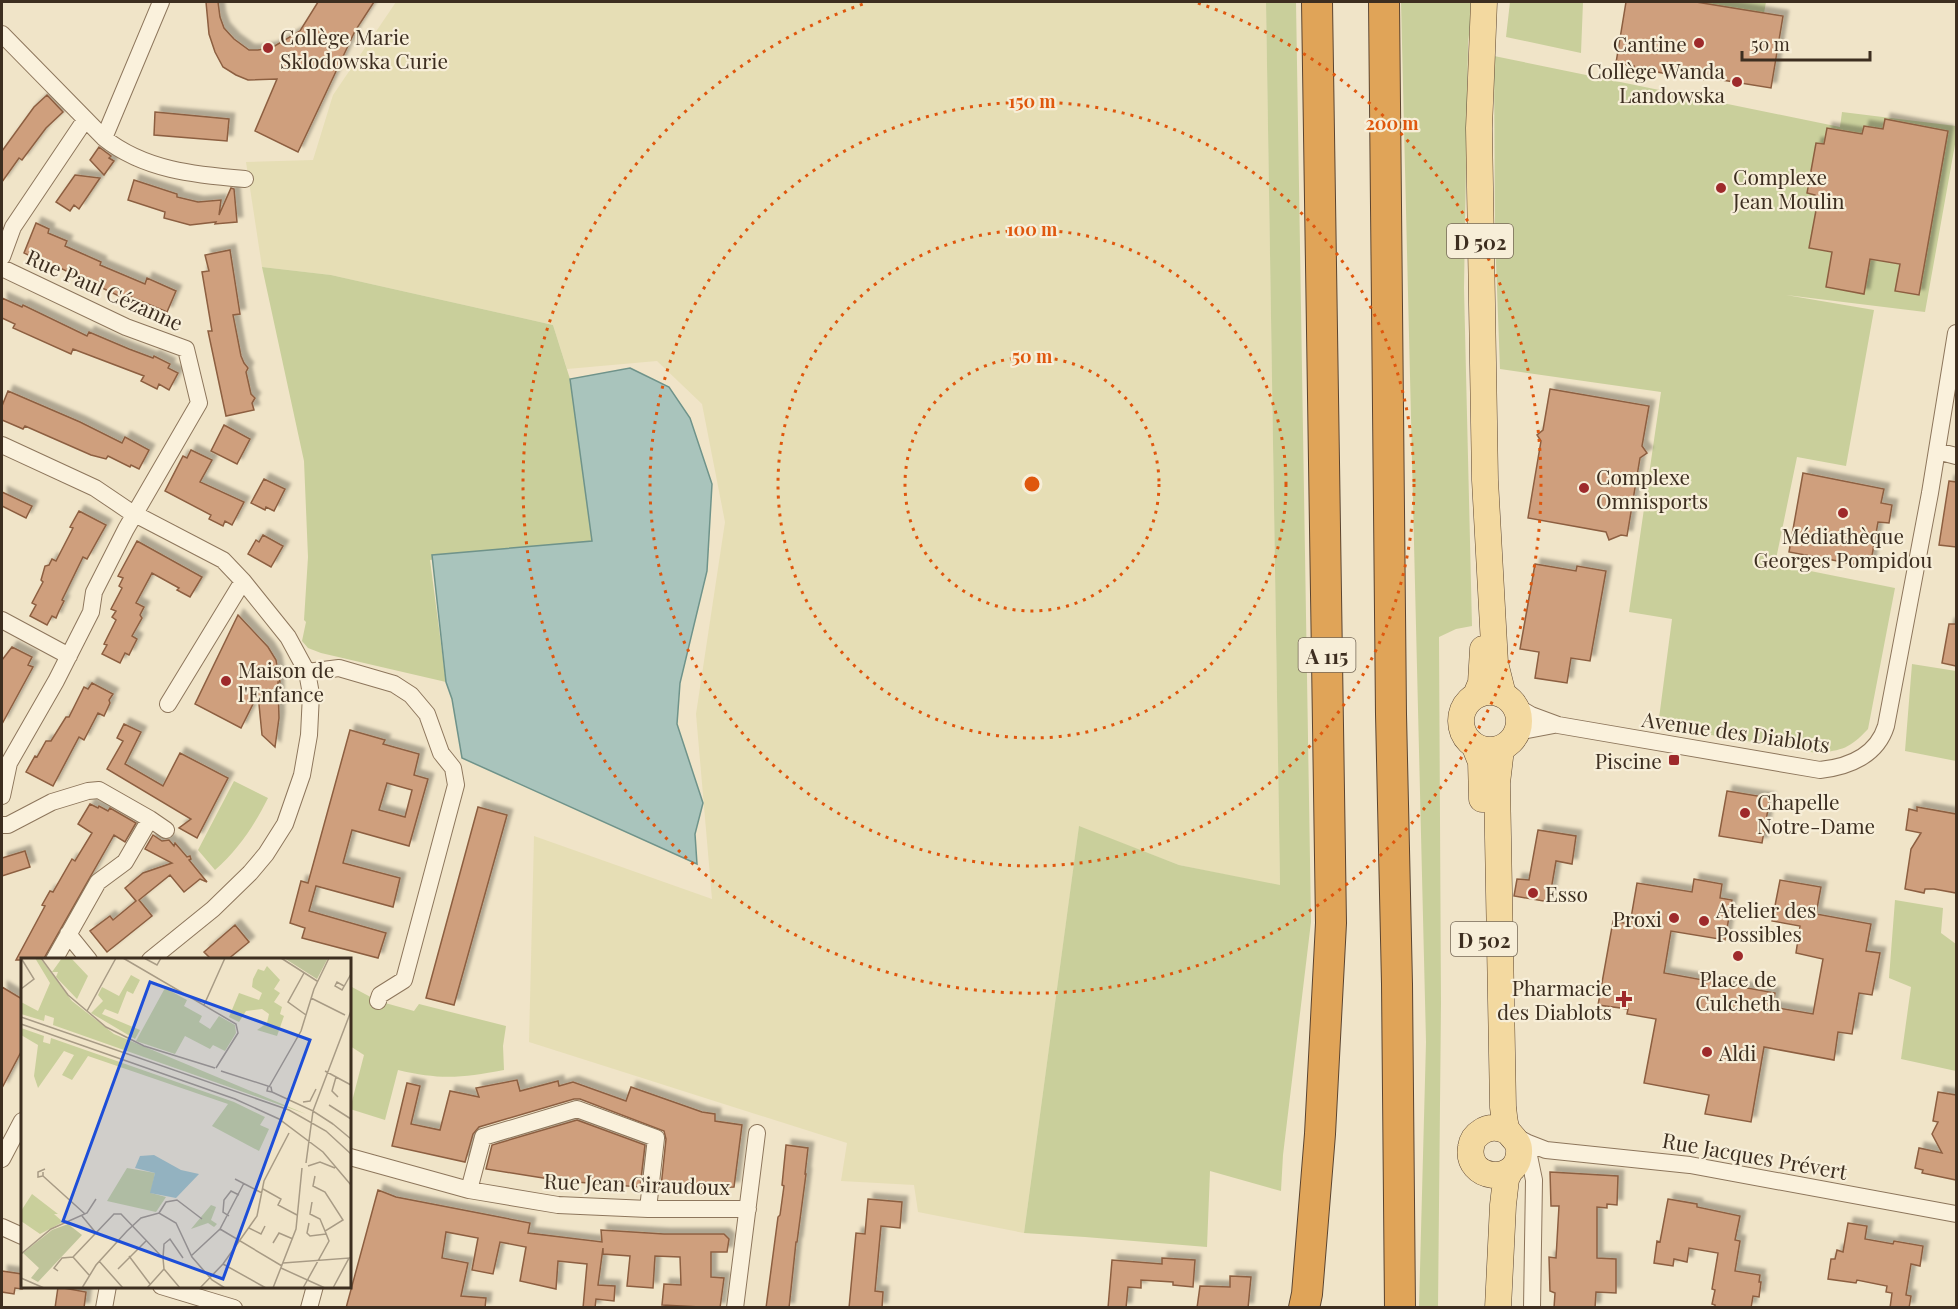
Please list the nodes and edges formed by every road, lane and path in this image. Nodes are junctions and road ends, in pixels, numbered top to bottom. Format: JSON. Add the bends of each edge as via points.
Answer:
{"nodes":[{"id":1,"x":161,"y":2,"type":"edge"},
{"id":2,"x":1317,"y":2,"type":"edge"},
{"id":3,"x":1384,"y":2,"type":"edge"},
{"id":4,"x":1484,"y":2,"type":"edge"},
{"id":5,"x":2,"y":34,"type":"edge"},
{"id":6,"x":85,"y":120,"type":"junction"},
{"id":7,"x":104,"y":138,"type":"junction"},
{"id":8,"x":244,"y":179,"type":"dead end"},
{"id":9,"x":2,"y":257,"type":"edge"},
{"id":10,"x":2,"y":268,"type":"edge"},
{"id":11,"x":1956,"y":333,"type":"edge"},
{"id":12,"x":2,"y":445,"type":"edge"},
{"id":13,"x":1937,"y":451,"type":"junction"},
{"id":14,"x":1956,"y":456,"type":"edge"},
{"id":15,"x":1485,"y":480,"type":"junction"},
{"id":16,"x":134,"y":514,"type":"junction"},
{"id":17,"x":243,"y":580,"type":"junction"},
{"id":18,"x":2,"y":620,"type":"edge"},
{"id":19,"x":69,"y":656,"type":"junction"},
{"id":20,"x":307,"y":672,"type":"junction"},
{"id":21,"x":1476,"y":695,"type":"junction"},
{"id":22,"x":1509,"y":700,"type":"junction"},
{"id":23,"x":168,"y":704,"type":"dead end"},
{"id":24,"x":1558,"y":725,"type":"junction"},
{"id":25,"x":1509,"y":740,"type":"junction"},
{"id":26,"x":1475,"y":747,"type":"junction"},
{"id":27,"x":2,"y":796,"type":"edge"},
{"id":28,"x":150,"y":819,"type":"junction"},
{"id":29,"x":2,"y":825,"type":"edge"},
{"id":30,"x":166,"y":830,"type":"dead end"},
{"id":31,"x":68,"y":934,"type":"junction"},
{"id":32,"x":55,"y":958,"type":"edge"},
{"id":33,"x":87,"y":958,"type":"edge"},
{"id":34,"x":152,"y":958,"type":"edge"},
{"id":35,"x":378,"y":1001,"type":"dead end"},
{"id":36,"x":21,"y":1122,"type":"edge"},
{"id":37,"x":1480,"y":1132,"type":"junction"},
{"id":38,"x":757,"y":1133,"type":"dead end"},
{"id":39,"x":1510,"y":1133,"type":"junction"},
{"id":40,"x":1546,"y":1150,"type":"junction"},
{"id":41,"x":2,"y":1158,"type":"edge"},
{"id":42,"x":351,"y":1158,"type":"edge"},
{"id":43,"x":1510,"y":1167,"type":"junction"},
{"id":44,"x":469,"y":1190,"type":"junction"},
{"id":45,"x":648,"y":1209,"type":"junction"},
{"id":46,"x":748,"y":1209,"type":"junction"},
{"id":47,"x":1956,"y":1214,"type":"edge"},
{"id":48,"x":2,"y":1227,"type":"edge"},
{"id":49,"x":21,"y":1236,"type":"edge"},
{"id":50,"x":108,"y":1288,"type":"edge"},
{"id":51,"x":164,"y":1288,"type":"edge"},
{"id":52,"x":315,"y":1288,"type":"edge"},
{"id":53,"x":104,"y":1308,"type":"edge"},
{"id":54,"x":234,"y":1308,"type":"edge"},
{"id":55,"x":309,"y":1308,"type":"edge"},
{"id":56,"x":735,"y":1308,"type":"edge"},
{"id":57,"x":1304,"y":1308,"type":"edge"},
{"id":58,"x":1400,"y":1308,"type":"edge"},
{"id":59,"x":1482,"y":1308,"type":"edge"},
{"id":60,"x":1498,"y":1308,"type":"edge"},
{"id":61,"x":1532,"y":1308,"type":"edge"}],
"edges":[{"from":1,"to":7,"type":"street"},
{"from":2,"to":57,"type":"highway","number":"A 115","via":[[1331,923],[1320,1134]]},
{"from":3,"to":58,"type":"highway"},
{"from":4,"to":15,"type":"main road","number":"D 502","via":[[1479,128]]},
{"from":5,"to":6,"type":"street"},
{"from":6,"to":7,"type":"street"},
{"from":6,"to":9,"type":"street","via":[[18,219]]},
{"from":7,"to":8,"type":"street","via":[[118,149],[159,167]]},
{"from":10,"to":16,"type":"street","name":"Rue Paul Cézanne","via":[[126,327],[186,349],[199,403]]},
{"from":11,"to":13,"type":"street","name":"Avenue des Diablots"},
{"from":12,"to":16,"type":"street","via":[[95,488]]},
{"from":13,"to":14,"type":"street"},
{"from":13,"to":24,"type":"street","name":"Avenue des Diablots","via":[[1886,726],[1879,743],[1869,753],[1835,769],[1820,770]]},
{"from":15,"to":21,"type":"main road","number":"D 502","via":[[1483,661]]},
{"from":15,"to":22,"type":"main road","number":"D 502","via":[[1495,663]]},
{"from":16,"to":17,"type":"street","via":[[223,560]]},
{"from":16,"to":19,"type":"street","via":[[94,592],[91,612]]},
{"from":17,"to":20,"type":"street","via":[[288,637]]},
{"from":17,"to":23,"type":"street"},
{"from":18,"to":19,"type":"street"},
{"from":19,"to":27,"type":"street","via":[[9,763]]},
{"from":20,"to":34,"type":"street","via":[[311,694],[309,735],[302,775],[285,824],[243,880]]},
{"from":20,"to":35,"type":"street","via":[[339,668],[394,684],[411,695],[427,714],[441,753],[453,768],[456,785],[404,981],[380,995]]},
{"from":21,"to":22,"type":"main road","via":[[1488,692]]},
{"from":21,"to":26,"type":"main road","via":[[1466,705],[1461,723]]},
{"from":22,"to":24,"type":"street","name":"Avenue des Diablots","via":[[1532,716]]},
{"from":22,"to":25,"type":"main road","via":[[1519,716]]},
{"from":24,"to":25,"type":"street","name":"Avenue des Diablots","via":[[1538,727]]},
{"from":25,"to":26,"type":"main road","via":[[1484,750]]},
{"from":25,"to":39,"type":"main road","number":"D 502","via":[[1497,783],[1503,1107]]},
{"from":26,"to":37,"type":"main road","number":"D 502","via":[[1481,762],[1482,784],[1485,1111]]},
{"from":28,"to":29,"type":"street","via":[[99,790],[66,797]]},
{"from":28,"to":30,"type":"street"},
{"from":28,"to":31,"type":"street","via":[[125,862],[98,882]]},
{"from":31,"to":32,"type":"street"},
{"from":31,"to":33,"type":"street"},
{"from":36,"to":41,"type":"street"},
{"from":37,"to":39,"type":"main road","via":[[1496,1127]]},
{"from":37,"to":43,"type":"main road","via":[[1472,1142],[1471,1155],[1476,1167]]},
{"from":38,"to":46,"type":"street"},
{"from":39,"to":40,"type":"street","name":"Rue Jacques Prévert"},
{"from":39,"to":43,"type":"main road","via":[[1519,1152]]},
{"from":40,"to":43,"type":"street","name":"Rue Jacques Prévert"},
{"from":40,"to":47,"type":"street","name":"Rue Jacques Prévert","via":[[1690,1165]]},
{"from":42,"to":44,"type":"street","name":"Rue Jean Giraudoux"},
{"from":43,"to":59,"type":"main road","via":[[1489,1203]]},
{"from":43,"to":60,"type":"main road","via":[[1503,1204]]},
{"from":43,"to":61,"type":"street","via":[[1534,1180]]},
{"from":44,"to":45,"type":"street","name":"Rue Jean Giraudoux","via":[[558,1205]]},
{"from":44,"to":45,"type":"street","via":[[483,1137],[577,1108],[656,1138]]},
{"from":45,"to":46,"type":"street","name":"Rue Jean Giraudoux"},
{"from":46,"to":56,"type":"street"},
{"from":48,"to":49,"type":"street"},
{"from":50,"to":53,"type":"street"},
{"from":51,"to":54,"type":"street"},
{"from":52,"to":55,"type":"street"}]}
